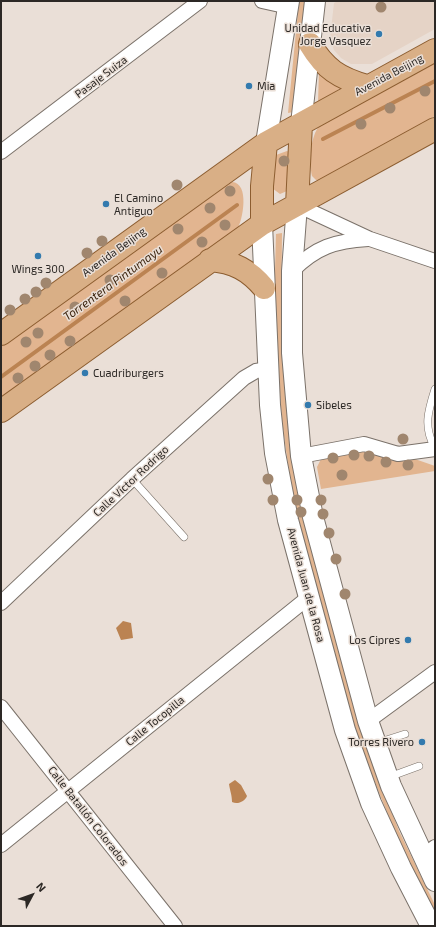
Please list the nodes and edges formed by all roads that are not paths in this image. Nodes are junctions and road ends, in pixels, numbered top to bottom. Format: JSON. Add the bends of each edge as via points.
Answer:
{"nodes":[{"id":1,"x":200,"y":1,"type":"edge"},
{"id":2,"x":262,"y":1,"type":"edge"},
{"id":3,"x":315,"y":1,"type":"edge"},
{"id":4,"x":289,"y":4,"type":"edge"},
{"id":5,"x":310,"y":44,"type":"junction"},
{"id":6,"x":435,"y":50,"type":"edge"},
{"id":7,"x":367,"y":86,"type":"junction"},
{"id":8,"x":301,"y":124,"type":"junction"},
{"id":9,"x":435,"y":129,"type":"edge"},
{"id":10,"x":266,"y":143,"type":"junction"},
{"id":11,"x":1,"y":152,"type":"edge"},
{"id":12,"x":297,"y":205,"type":"junction"},
{"id":13,"x":262,"y":224,"type":"junction"},
{"id":14,"x":370,"y":239,"type":"junction"},
{"id":15,"x":210,"y":260,"type":"junction"},
{"id":16,"x":435,"y":261,"type":"edge"},
{"id":17,"x":292,"y":272,"type":"junction"},
{"id":18,"x":264,"y":288,"type":"junction"},
{"id":19,"x":1,"y":334,"type":"edge"},
{"id":20,"x":268,"y":369,"type":"junction"},
{"id":21,"x":435,"y":389,"type":"edge"},
{"id":22,"x":1,"y":411,"type":"edge"},
{"id":23,"x":435,"y":448,"type":"edge"},
{"id":24,"x":301,"y":456,"type":"junction"},
{"id":25,"x":132,"y":480,"type":"junction"},
{"id":26,"x":184,"y":537,"type":"dead end"},
{"id":27,"x":309,"y":598,"type":"junction"},
{"id":28,"x":1,"y":603,"type":"edge"},
{"id":29,"x":435,"y":672,"type":"edge"},
{"id":30,"x":1,"y":706,"type":"edge"},
{"id":31,"x":368,"y":721,"type":"junction"},
{"id":32,"x":405,"y":734,"type":"dead end"},
{"id":33,"x":376,"y":744,"type":"junction"},
{"id":34,"x":419,"y":766,"type":"dead end"},
{"id":35,"x":388,"y":777,"type":"junction"},
{"id":36,"x":68,"y":791,"type":"junction"},
{"id":37,"x":1,"y":845,"type":"edge"},
{"id":38,"x":429,"y":852,"type":"edge"},
{"id":39,"x":435,"y":880,"type":"edge"},
{"id":40,"x":175,"y":926,"type":"edge"},
{"id":41,"x":431,"y":926,"type":"edge"}],
"edges":[{"from":1,"to":11,"type":"street","name":"Pasaje Suiza"},
{"from":2,"to":4,"type":"street"},
{"from":3,"to":5,"type":"main road"},
{"from":4,"to":10,"type":"main road"},
{"from":5,"to":7,"type":"main road","via":[[330,69],[348,80]]},
{"from":5,"to":8,"type":"main road"},
{"from":6,"to":7,"type":"main road","name":"Avenida Beijing"},
{"from":7,"to":8,"type":"main road","name":"Avenida Beijing"},
{"from":8,"to":10,"type":"main road","name":"Avenida Beijing"},
{"from":8,"to":12,"type":"main road"},
{"from":9,"to":12,"type":"main road"},
{"from":10,"to":13,"type":"main road"},
{"from":10,"to":19,"type":"main road","name":"Avenida Beijing"},
{"from":12,"to":13,"type":"main road"},
{"from":12,"to":14,"type":"street"},
{"from":12,"to":17,"type":"main road"},
{"from":13,"to":15,"type":"main road"},
{"from":13,"to":18,"type":"main road","name":"Avenida Juan de la Rosa"},
{"from":14,"to":16,"type":"street"},
{"from":14,"to":17,"type":"street","via":[[341,241],[315,251]]},
{"from":15,"to":18,"type":"main road","via":[[223,261],[241,268]]},
{"from":15,"to":22,"type":"main road"},
{"from":17,"to":24,"type":"main road","via":[[292,353]]},
{"from":18,"to":20,"type":"main road","name":"Avenida Juan de la Rosa"},
{"from":20,"to":25,"type":"street","name":"Calle Víctor Rodrigo","via":[[256,371],[244,378]]},
{"from":20,"to":27,"type":"main road","name":"Avenida Juan de la Rosa","via":[[275,453],[288,520]]},
{"from":21,"to":23,"type":"lane","via":[[427,415],[429,435]]},
{"from":23,"to":24,"type":"street","via":[[398,454],[364,444]]},
{"from":24,"to":31,"type":"main road","via":[[313,517]]},
{"from":25,"to":26,"type":"lane"},
{"from":25,"to":28,"type":"street","name":"Calle Víctor Rodrigo"},
{"from":27,"to":36,"type":"street","name":"Calle Tocopilla"},
{"from":27,"to":41,"type":"main road","name":"Avenida Juan de la Rosa","via":[[345,730],[371,803]]},
{"from":29,"to":31,"type":"street"},
{"from":30,"to":36,"type":"street","name":"Calle Batallón Colorados"},
{"from":31,"to":33,"type":"main road"},
{"from":32,"to":33,"type":"lane"},
{"from":33,"to":35,"type":"main road"},
{"from":34,"to":35,"type":"lane"},
{"from":35,"to":38,"type":"main road"},
{"from":36,"to":37,"type":"street","name":"Calle Tocopilla"},
{"from":36,"to":40,"type":"street","name":"Calle Batallón Colorados"},
{"from":38,"to":39,"type":"main road"}]}
